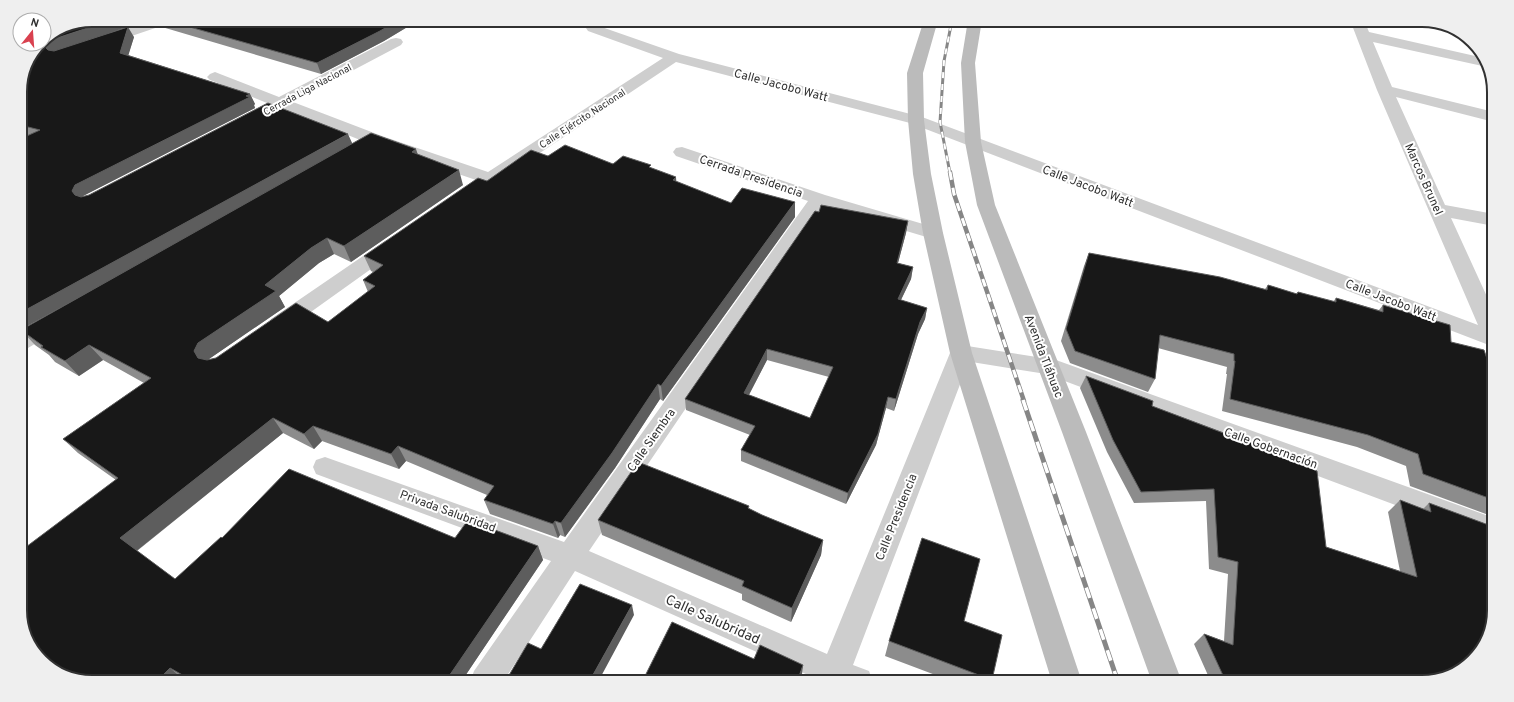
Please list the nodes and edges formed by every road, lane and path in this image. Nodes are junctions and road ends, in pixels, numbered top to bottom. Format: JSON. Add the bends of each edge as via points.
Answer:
{"nodes":[{"id":1,"x":145,"y":27,"type":"edge"},
{"id":2,"x":929,"y":27,"type":"edge"},
{"id":3,"x":974,"y":27,"type":"edge"},
{"id":4,"x":593,"y":28,"type":"dead end"},
{"id":5,"x":1360,"y":28,"type":"edge"},
{"id":6,"x":396,"y":42,"type":"dead end"},
{"id":7,"x":90,"y":46,"type":"edge"},
{"id":8,"x":674,"y":57,"type":"junction"},
{"id":9,"x":1479,"y":61,"type":"edge"},
{"id":10,"x":215,"y":76,"type":"dead end"},
{"id":11,"x":1385,"y":90,"type":"junction"},
{"id":12,"x":281,"y":102,"type":"junction"},
{"id":13,"x":1487,"y":115,"type":"edge"},
{"id":14,"x":916,"y":120,"type":"junction"},
{"id":15,"x":231,"y":128,"type":"edge"},
{"id":16,"x":376,"y":140,"type":"junction"},
{"id":17,"x":973,"y":142,"type":"junction"},
{"id":18,"x":355,"y":151,"type":"edge"},
{"id":19,"x":682,"y":152,"type":"dead end"},
{"id":20,"x":489,"y":178,"type":"junction"},
{"id":21,"x":819,"y":199,"type":"junction"},
{"id":22,"x":444,"y":210,"type":"edge"},
{"id":23,"x":1439,"y":210,"type":"junction"},
{"id":24,"x":1487,"y":219,"type":"edge"},
{"id":25,"x":933,"y":233,"type":"junction"},
{"id":26,"x":405,"y":236,"type":"edge"},
{"id":27,"x":68,"y":315,"type":"edge"},
{"id":28,"x":1487,"y":322,"type":"edge"},
{"id":29,"x":263,"y":335,"type":"edge"},
{"id":30,"x":1487,"y":335,"type":"edge"},
{"id":31,"x":27,"y":338,"type":"edge"},
{"id":32,"x":961,"y":353,"type":"junction"},
{"id":33,"x":1048,"y":366,"type":"junction"},
{"id":34,"x":325,"y":467,"type":"dead end"},
{"id":35,"x":1487,"y":527,"type":"edge"},
{"id":36,"x":570,"y":556,"type":"junction"},
{"id":37,"x":490,"y":675,"type":"edge"},
{"id":38,"x":832,"y":675,"type":"edge"},
{"id":39,"x":842,"y":675,"type":"edge"},
{"id":40,"x":1065,"y":675,"type":"edge"},
{"id":41,"x":1164,"y":675,"type":"edge"}],
"edges":[{"from":1,"to":7,"type":"street"},
{"from":2,"to":14,"type":"main road","via":[[915,73]]},
{"from":3,"to":17,"type":"main road","name":"Avenida Tláhuac","via":[[968,63]]},
{"from":4,"to":8,"type":"street","name":"Calle Jacobo Watt"},
{"from":5,"to":9,"type":"street"},
{"from":5,"to":11,"type":"street","name":"Marcos Brunel"},
{"from":6,"to":12,"type":"street","name":"Cerrada Liga Nacional"},
{"from":8,"to":14,"type":"street","name":"Calle Jacobo Watt"},
{"from":8,"to":20,"type":"street","name":"Calle Ejército Nacional"},
{"from":10,"to":12,"type":"street"},
{"from":11,"to":13,"type":"street"},
{"from":11,"to":23,"type":"street","name":"Marcos Brunel"},
{"from":12,"to":15,"type":"street","name":"Cerrada Liga Nacional"},
{"from":12,"to":16,"type":"street"},
{"from":14,"to":17,"type":"street","name":"Calle Jacobo Watt"},
{"from":14,"to":25,"type":"main road","via":[[922,174]]},
{"from":16,"to":18,"type":"street"},
{"from":16,"to":20,"type":"street"},
{"from":17,"to":30,"type":"street","name":"Calle Jacobo Watt"},
{"from":17,"to":33,"type":"main road","name":"Avenida Tláhuac","via":[[986,205]]},
{"from":19,"to":21,"type":"street","name":"Cerrada Presidencia"},
{"from":20,"to":22,"type":"street","name":"Calle Ejército Nacional"},
{"from":21,"to":25,"type":"street"},
{"from":21,"to":36,"type":"street","name":"Calle Siembra"},
{"from":23,"to":24,"type":"street"},
{"from":23,"to":28,"type":"street","name":"Marcos Brunel"},
{"from":25,"to":32,"type":"main road"},
{"from":26,"to":29,"type":"street"},
{"from":27,"to":31,"type":"street"},
{"from":32,"to":33,"type":"street","name":"Calle Gobernación"},
{"from":32,"to":39,"type":"street","name":"Calle Presidencia"},
{"from":32,"to":40,"type":"main road"},
{"from":33,"to":35,"type":"street","name":"Calle Gobernación"},
{"from":33,"to":41,"type":"main road","name":"Avenida Tláhuac"},
{"from":34,"to":36,"type":"street","name":"Privada Salubridad"},
{"from":36,"to":37,"type":"street","name":"Calle Siembra"},
{"from":36,"to":38,"type":"street","name":"Calle Salubridad"}]}
